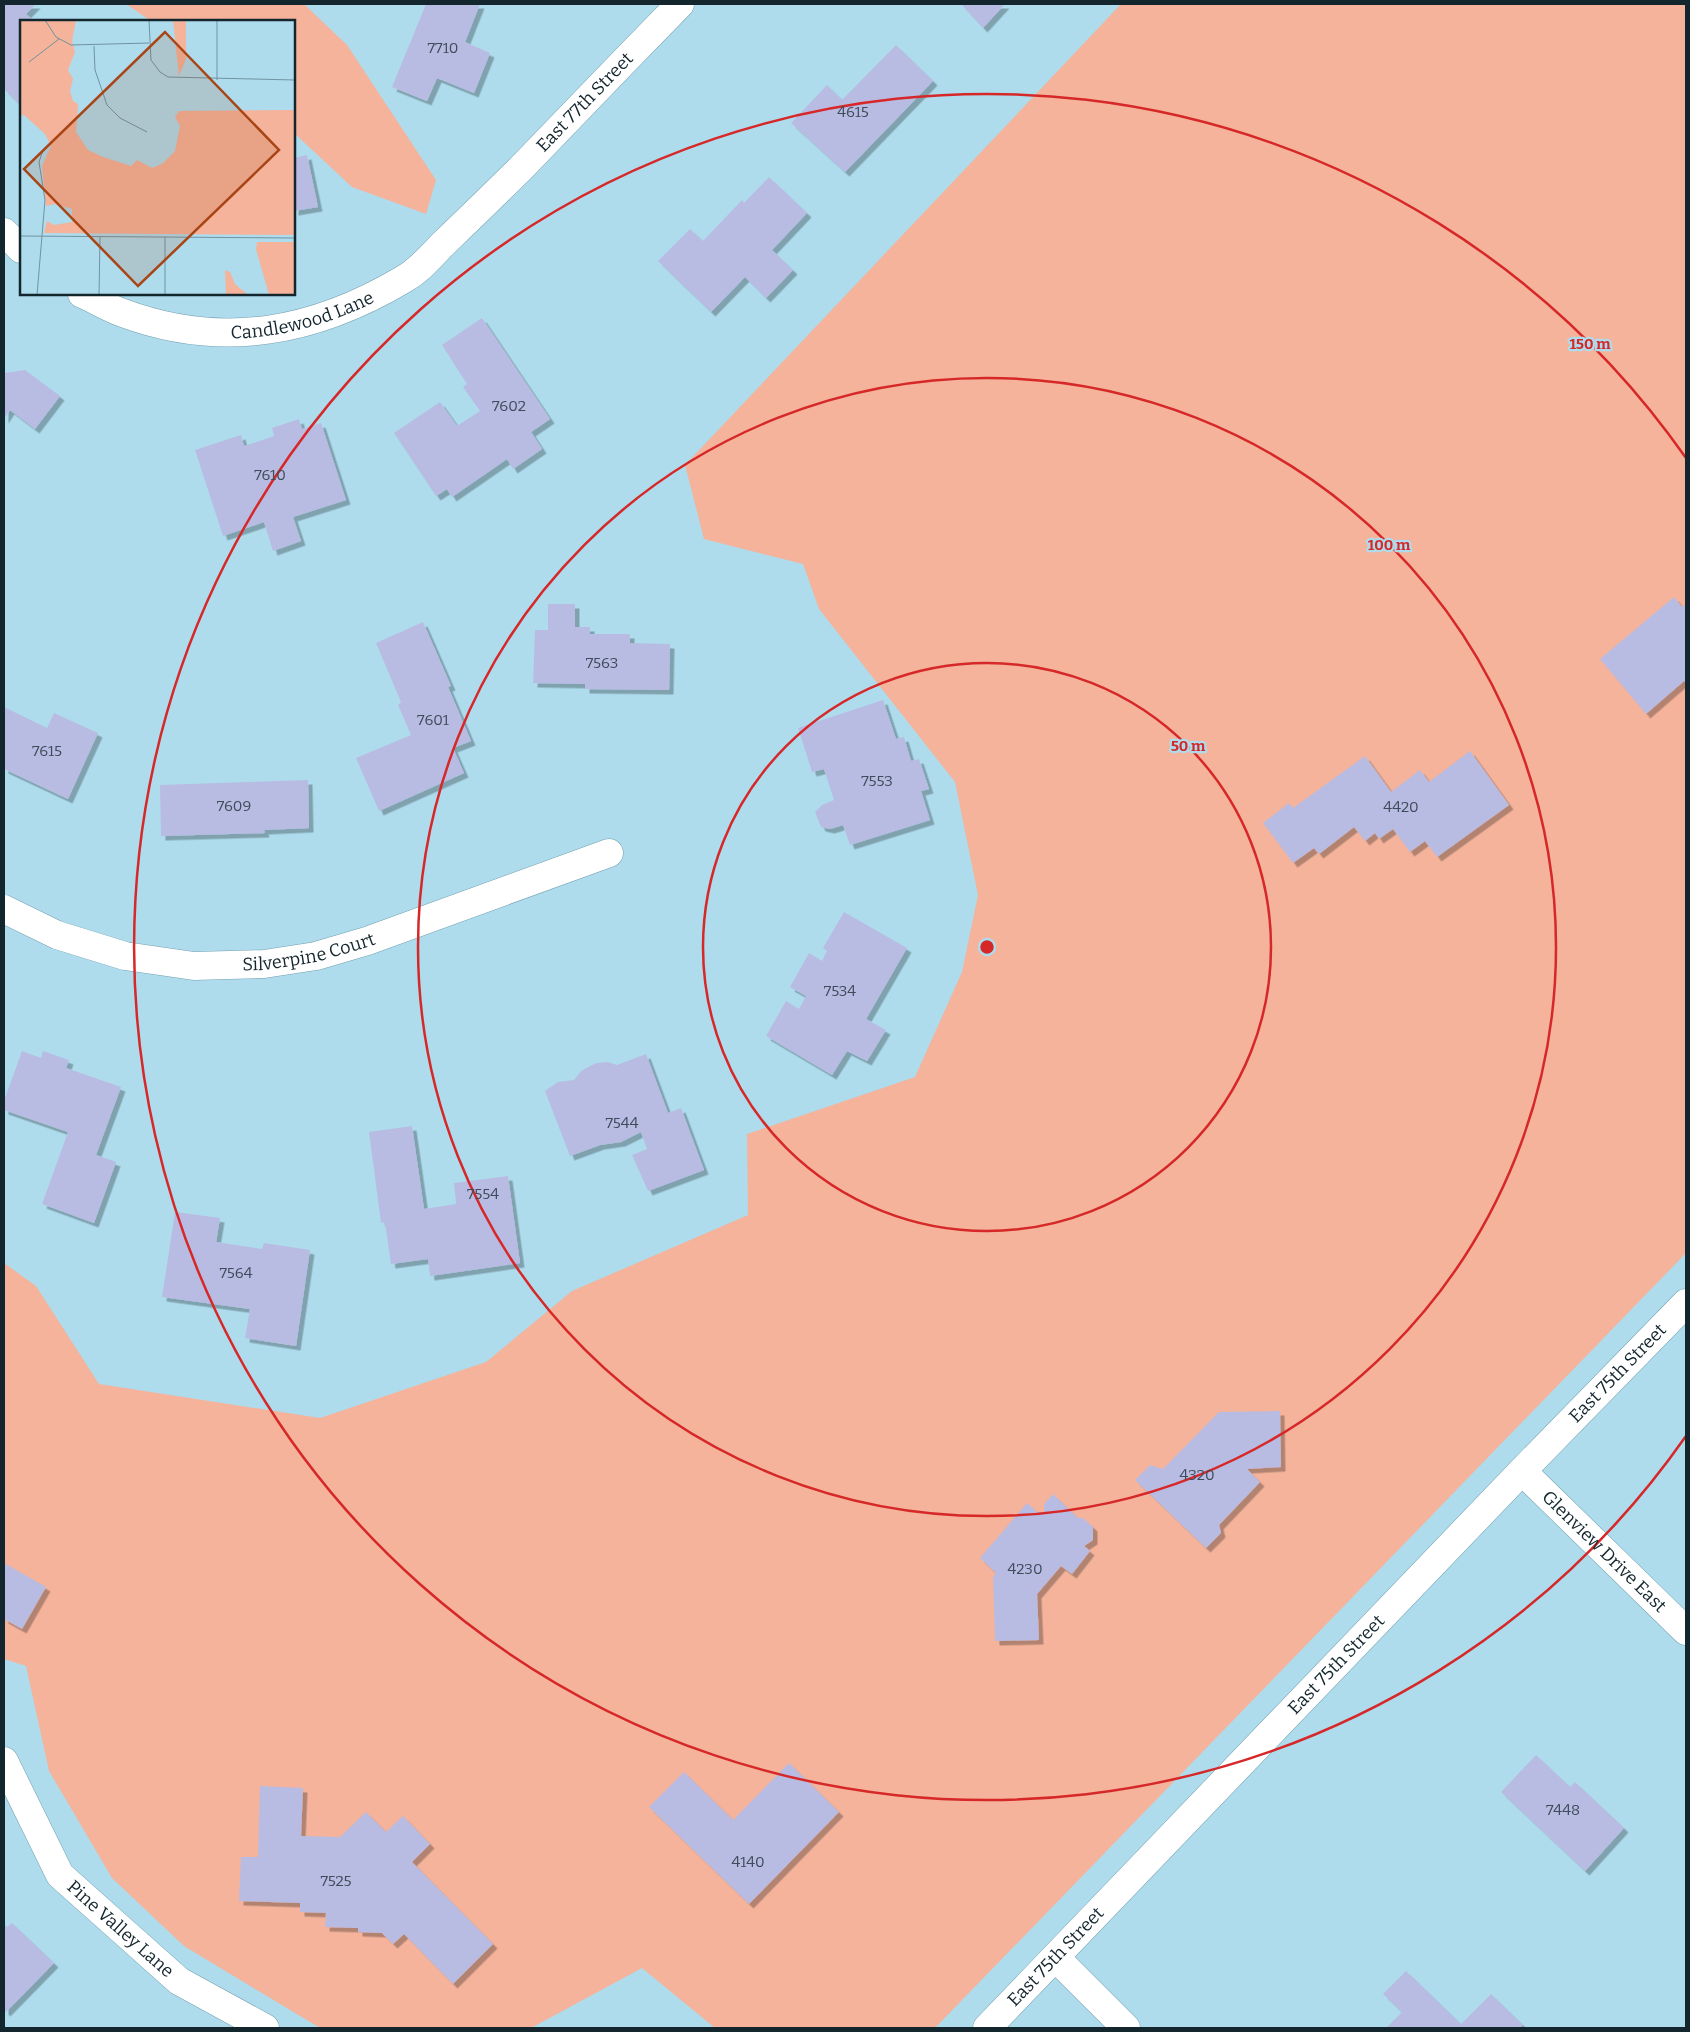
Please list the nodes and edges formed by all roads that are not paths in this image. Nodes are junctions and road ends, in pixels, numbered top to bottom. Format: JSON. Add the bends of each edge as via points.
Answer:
{"nodes":[{"id":1,"x":680,"y":4,"type":"edge"},
{"id":2,"x":491,"y":199,"type":"joint"},
{"id":3,"x":4,"y":232,"type":"edge"},
{"id":4,"x":20,"y":248,"type":"edge"},
{"id":5,"x":84,"y":295,"type":"edge"},
{"id":6,"x":609,"y":854,"type":"dead end"},
{"id":7,"x":4,"y":909,"type":"edge"},
{"id":8,"x":1686,"y":1303,"type":"edge"},
{"id":9,"x":1522,"y":1471,"type":"junction"},
{"id":10,"x":1686,"y":1631,"type":"edge"},
{"id":11,"x":4,"y":1761,"type":"edge"},
{"id":12,"x":1056,"y":1958,"type":"junction"},
{"id":13,"x":265,"y":2028,"type":"edge"},
{"id":14,"x":987,"y":2028,"type":"edge"},
{"id":15,"x":1126,"y":2028,"type":"edge"}],
"edges":[{"from":1,"to":2,"type":"street","name":"East 77th Street"},
{"from":2,"to":5,"type":"street","name":"Candlewood Lane","via":[[405,279],[360,304],[294,326],[260,332],[208,333],[156,324]]},
{"from":3,"to":4,"type":"street"},
{"from":6,"to":7,"type":"street","name":"Silverpine Court","via":[[367,941],[316,956],[264,964],[194,966],[125,956],[57,935]]},
{"from":8,"to":9,"type":"street","name":"East 75th Street"},
{"from":9,"to":10,"type":"street","name":"Glenview Drive East"},
{"from":9,"to":12,"type":"street","name":"East 75th Street"},
{"from":11,"to":13,"type":"street","name":"Pine Valley Lane","via":[[60,1875],[179,1981]]},
{"from":12,"to":14,"type":"street","name":"East 75th Street"},
{"from":12,"to":15,"type":"street"}]}
